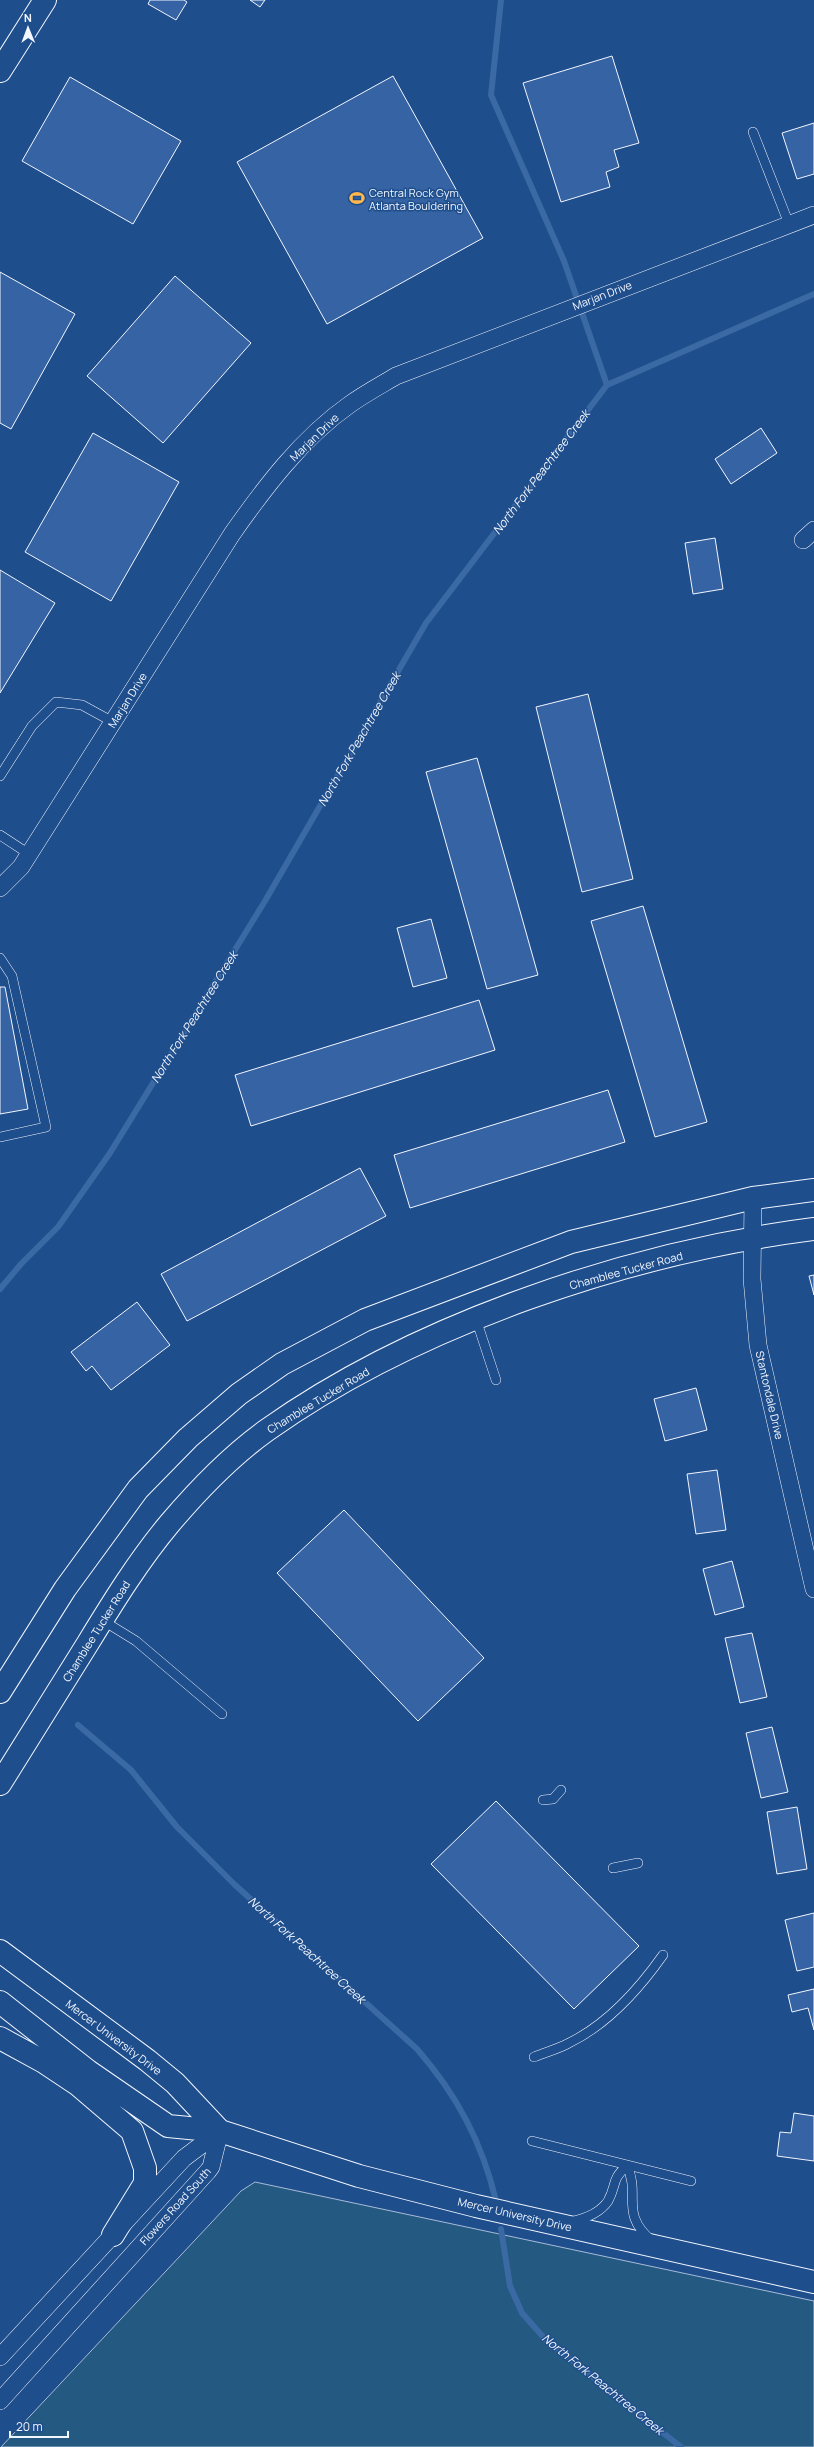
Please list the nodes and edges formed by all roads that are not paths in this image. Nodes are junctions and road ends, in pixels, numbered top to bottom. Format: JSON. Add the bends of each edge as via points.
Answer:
{"nodes":[{"id":1,"x":46,"y":0,"type":"edge"},
{"id":2,"x":0,"y":71,"type":"edge"},
{"id":3,"x":754,"y":132,"type":"dead end"},
{"id":4,"x":814,"y":215,"type":"edge"},
{"id":5,"x":789,"y":224,"type":"junction"},
{"id":6,"x":113,"y":722,"type":"junction"},
{"id":7,"x":0,"y":776,"type":"edge"},
{"id":8,"x":0,"y":835,"type":"edge"},
{"id":9,"x":29,"y":854,"type":"junction"},
{"id":10,"x":0,"y":888,"type":"edge"},
{"id":11,"x":0,"y":958,"type":"edge"},
{"id":12,"x":0,"y":1137,"type":"edge"},
{"id":13,"x":814,"y":1190,"type":"edge"},
{"id":14,"x":753,"y":1198,"type":"junction"},
{"id":15,"x":814,"y":1230,"type":"edge"},
{"id":16,"x":751,"y":1237,"type":"junction"},
{"id":17,"x":476,"y":1318,"type":"junction"},
{"id":18,"x":496,"y":1380,"type":"dead end"},
{"id":19,"x":814,"y":1589,"type":"edge"},
{"id":20,"x":102,"y":1620,"type":"junction"},
{"id":21,"x":0,"y":1692,"type":"edge"},
{"id":22,"x":222,"y":1714,"type":"dead end"},
{"id":23,"x":0,"y":1784,"type":"edge"},
{"id":24,"x":560,"y":1790,"type":"dead end"},
{"id":25,"x":543,"y":1800,"type":"dead end"},
{"id":26,"x":638,"y":1863,"type":"dead end"},
{"id":27,"x":613,"y":1868,"type":"dead end"},
{"id":28,"x":1,"y":1950,"type":"edge"},
{"id":29,"x":663,"y":1955,"type":"dead end"},
{"id":30,"x":0,"y":2002,"type":"edge"},
{"id":31,"x":0,"y":2038,"type":"edge"},
{"id":32,"x":534,"y":2057,"type":"dead end"},
{"id":33,"x":220,"y":2131,"type":"junction"},
{"id":34,"x":532,"y":2141,"type":"dead end"},
{"id":35,"x":627,"y":2166,"type":"junction"},
{"id":36,"x":691,"y":2181,"type":"dead end"},
{"id":37,"x":559,"y":2225,"type":"junction"},
{"id":38,"x":113,"y":2235,"type":"junction"},
{"id":39,"x":660,"y":2247,"type":"junction"},
{"id":40,"x":814,"y":2282,"type":"edge"},
{"id":41,"x":0,"y":2357,"type":"edge"},
{"id":42,"x":0,"y":2401,"type":"edge"}],
"edges":[{"from":1,"to":2,"type":"main road"},
{"from":3,"to":5,"type":"lane"},
{"from":4,"to":5,"type":"street","name":"Marjan Drive"},
{"from":5,"to":6,"type":"street","name":"Marjan Drive","via":[[396,376],[349,405],[310,439],[259,496]]},
{"from":6,"to":7,"type":"lane","via":[[82,705],[56,702],[32,726]]},
{"from":6,"to":9,"type":"street","name":"Marjan Drive"},
{"from":8,"to":9,"type":"lane"},
{"from":9,"to":10,"type":"street","name":"Marjan Drive","via":[[21,867]]},
{"from":11,"to":12,"type":"lane","via":[[12,976],[46,1126]]},
{"from":13,"to":14,"type":"main road"},
{"from":14,"to":16,"type":"street","name":"Stantondale Drive"},
{"from":14,"to":21,"type":"main road","via":[[571,1242],[365,1320],[282,1364],[239,1394],[188,1438],[138,1489],[65,1589]]},
{"from":15,"to":16,"type":"main road","name":"Chamblee Tucker Road"},
{"from":16,"to":17,"type":"main road","name":"Chamblee Tucker Road","via":[[596,1276]]},
{"from":16,"to":19,"type":"street","name":"Stantondale Drive","via":[[758,1345]]},
{"from":17,"to":18,"type":"lane"},
{"from":17,"to":20,"type":"main road","name":"Chamblee Tucker Road","via":[[353,1376],[266,1430],[219,1471],[170,1523],[123,1586]]},
{"from":20,"to":22,"type":"lane","via":[[136,1641]]},
{"from":20,"to":23,"type":"main road","name":"Chamblee Tucker Road"},
{"from":24,"to":25,"type":"lane","via":[[553,1799]]},
{"from":26,"to":27,"type":"lane"},
{"from":28,"to":33,"type":"main road","name":"Mercer University Drive","via":[[175,2083]]},
{"from":29,"to":32,"type":"lane","via":[[647,1977],[613,2012],[570,2043]]},
{"from":30,"to":33,"type":"main road","name":"Mercer University Drive","via":[[88,2071],[168,2126]]},
{"from":31,"to":38,"type":"main road","via":[[77,2084],[132,2131],[146,2168],[145,2183]]},
{"from":33,"to":37,"type":"main road","name":"Mercer University Drive","via":[[359,2176]]},
{"from":33,"to":38,"type":"street","via":[[184,2158]]},
{"from":33,"to":42,"type":"street","name":"Flowers Road South","via":[[208,2171]]},
{"from":34,"to":35,"type":"lane"},
{"from":35,"to":36,"type":"lane"},
{"from":35,"to":37,"type":"lane","via":[[617,2174],[607,2202],[592,2215]]},
{"from":35,"to":39,"type":"lane","via":[[633,2179],[631,2207],[639,2228]]},
{"from":37,"to":39,"type":"main road","name":"Mercer University Drive"},
{"from":38,"to":41,"type":"street"},
{"from":39,"to":40,"type":"main road","name":"Mercer University Drive"}]}
